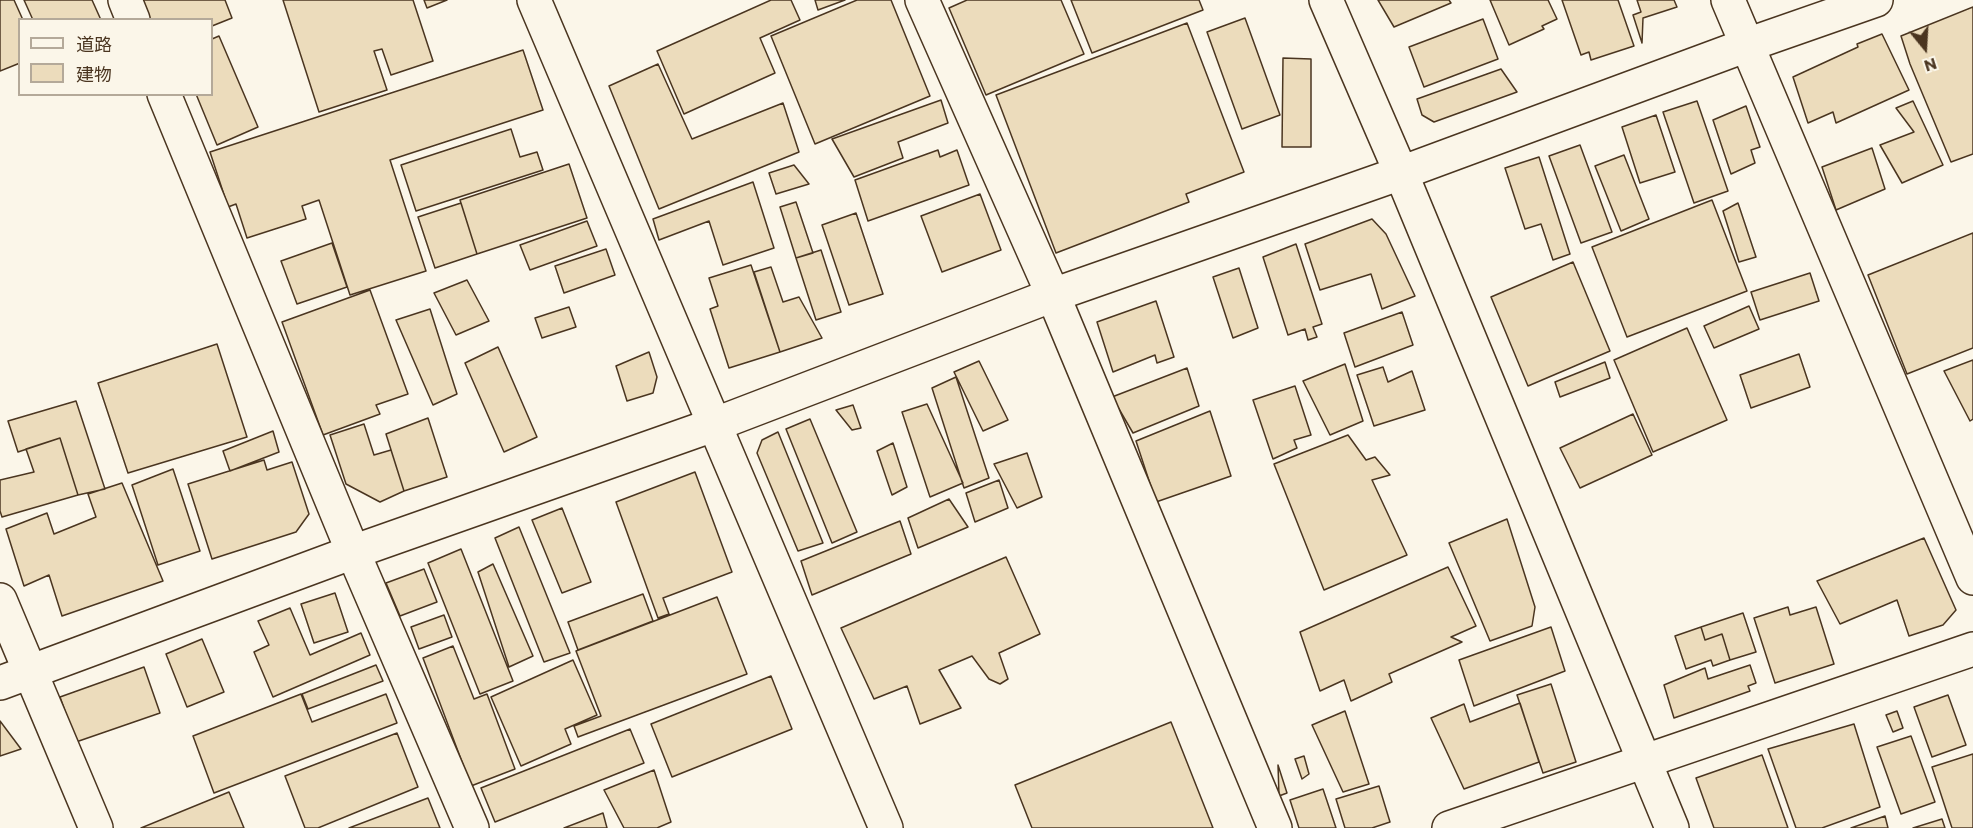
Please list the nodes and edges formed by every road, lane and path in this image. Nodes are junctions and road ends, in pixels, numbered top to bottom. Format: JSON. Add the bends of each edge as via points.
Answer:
{"nodes":[{"id":1,"x":125,"y":0,"type":"edge"},
{"id":2,"x":534,"y":0,"type":"edge"},
{"id":3,"x":922,"y":0,"type":"edge"},
{"id":4,"x":1326,"y":0,"type":"edge"},
{"id":5,"x":1728,"y":0,"type":"edge"},
{"id":6,"x":1876,"y":0,"type":"edge"},
{"id":7,"x":132,"y":18,"type":"edge"},
{"id":8,"x":1747,"y":45,"type":"junction"},
{"id":9,"x":165,"y":96,"type":"edge"},
{"id":10,"x":1401,"y":173,"type":"junction"},
{"id":11,"x":1053,"y":295,"type":"junction"},
{"id":12,"x":716,"y":424,"type":"junction"},
{"id":13,"x":352,"y":552,"type":"junction"},
{"id":14,"x":1973,"y":578,"type":"edge"},
{"id":15,"x":0,"y":600,"type":"edge"},
{"id":16,"x":1973,"y":649,"type":"edge"},
{"id":17,"x":31,"y":673,"type":"junction"},
{"id":18,"x":0,"y":683,"type":"edge"},
{"id":19,"x":1643,"y":761,"type":"junction"},
{"id":20,"x":96,"y":828,"type":"edge"},
{"id":21,"x":472,"y":828,"type":"edge"},
{"id":22,"x":886,"y":828,"type":"edge"},
{"id":23,"x":1275,"y":828,"type":"edge"},
{"id":24,"x":1449,"y":828,"type":"edge"},
{"id":25,"x":1672,"y":828,"type":"edge"}],
"edges":[{"from":1,"to":7,"type":"street"},
{"from":2,"to":12,"type":"street"},
{"from":3,"to":11,"type":"street"},
{"from":4,"to":10,"type":"street"},
{"from":5,"to":8,"type":"street"},
{"from":6,"to":8,"type":"street"},
{"from":8,"to":10,"type":"street"},
{"from":8,"to":14,"type":"street"},
{"from":9,"to":13,"type":"street"},
{"from":10,"to":11,"type":"street"},
{"from":10,"to":19,"type":"street"},
{"from":11,"to":12,"type":"street"},
{"from":11,"to":23,"type":"street"},
{"from":12,"to":13,"type":"street"},
{"from":12,"to":22,"type":"street"},
{"from":13,"to":17,"type":"street"},
{"from":13,"to":21,"type":"street"},
{"from":15,"to":17,"type":"street"},
{"from":16,"to":19,"type":"street"},
{"from":17,"to":18,"type":"street"},
{"from":17,"to":20,"type":"street"},
{"from":19,"to":24,"type":"street"},
{"from":19,"to":25,"type":"street"}]}
